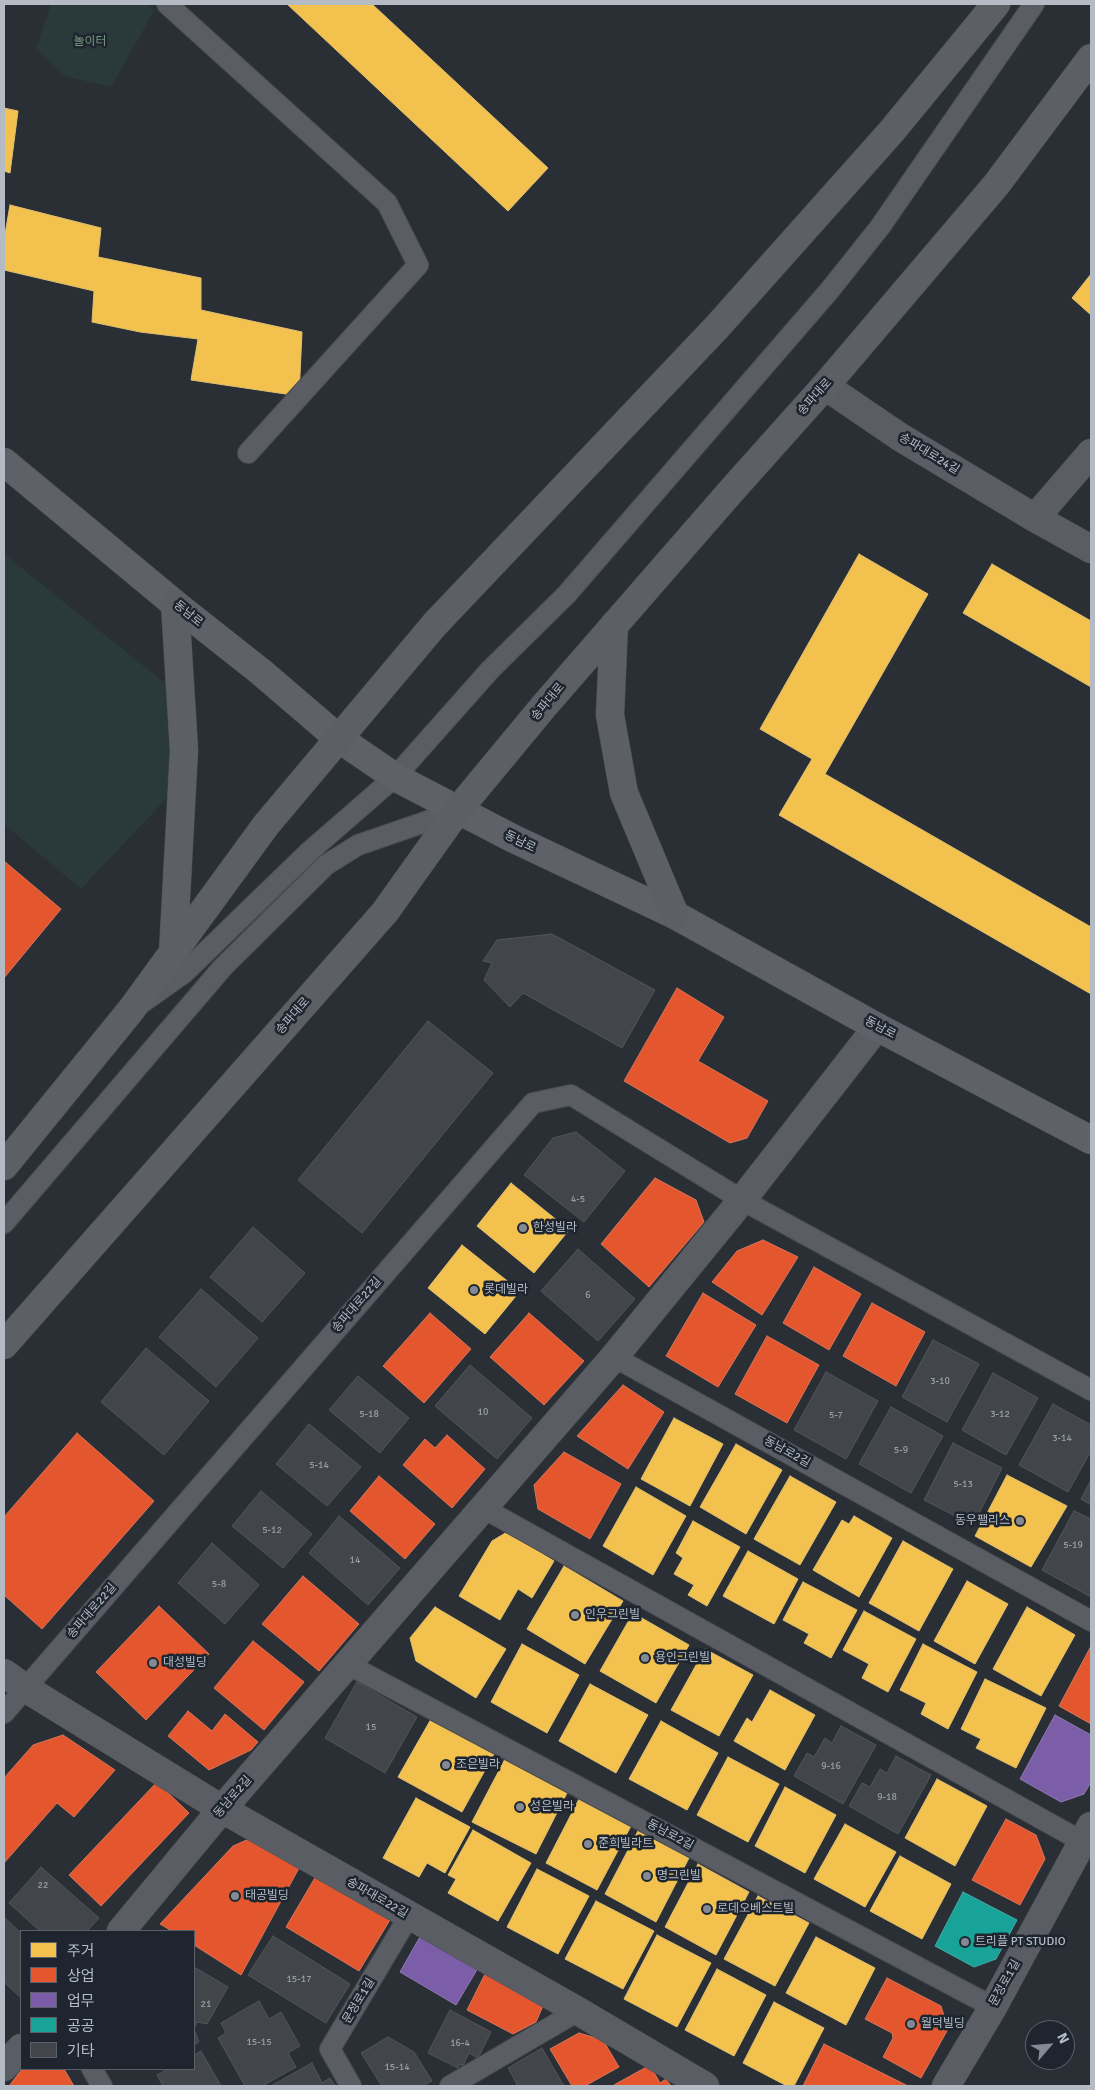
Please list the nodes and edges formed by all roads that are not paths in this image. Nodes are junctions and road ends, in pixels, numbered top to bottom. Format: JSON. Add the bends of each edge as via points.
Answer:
{"nodes":[{"id":1,"x":166,"y":4,"type":"edge"},
{"id":2,"x":996,"y":4,"type":"edge"},
{"id":3,"x":1034,"y":4,"type":"edge"},
{"id":4,"x":1091,"y":58,"type":"edge"},
{"id":5,"x":825,"y":386,"type":"junction"},
{"id":6,"x":248,"y":453,"type":"dead end"},
{"id":7,"x":1091,"y":454,"type":"edge"},
{"id":8,"x":4,"y":462,"type":"edge"},
{"id":9,"x":1035,"y":518,"type":"junction"},
{"id":10,"x":1091,"y":549,"type":"edge"},
{"id":11,"x":175,"y":604,"type":"junction"},
{"id":12,"x":614,"y":625,"type":"junction"},
{"id":13,"x":338,"y":738,"type":"junction"},
{"id":14,"x":395,"y":777,"type":"junction"},
{"id":15,"x":457,"y":811,"type":"junction"},
{"id":16,"x":674,"y":915,"type":"junction"},
{"id":17,"x":173,"y":953,"type":"junction"},
{"id":18,"x":131,"y":1010,"type":"junction"},
{"id":19,"x":878,"y":1027,"type":"junction"},
{"id":20,"x":1091,"y":1140,"type":"edge"},
{"id":21,"x":4,"y":1166,"type":"edge"},
{"id":22,"x":742,"y":1200,"type":"junction"},
{"id":23,"x":4,"y":1223,"type":"edge"},
{"id":24,"x":4,"y":1345,"type":"edge"},
{"id":25,"x":614,"y":1357,"type":"junction"},
{"id":26,"x":1091,"y":1390,"type":"edge"},
{"id":27,"x":483,"y":1508,"type":"junction"},
{"id":28,"x":1091,"y":1621,"type":"edge"},
{"id":29,"x":347,"y":1664,"type":"junction"},
{"id":30,"x":15,"y":1681,"type":"edge"},
{"id":31,"x":4,"y":1713,"type":"edge"},
{"id":32,"x":222,"y":1809,"type":"junction"},
{"id":33,"x":1087,"y":1834,"type":"edge"},
{"id":34,"x":409,"y":1916,"type":"junction"},
{"id":35,"x":122,"y":1930,"type":"edge"},
{"id":36,"x":992,"y":2007,"type":"junction"},
{"id":37,"x":578,"y":2011,"type":"junction"},
{"id":38,"x":20,"y":2049,"type":"edge"},
{"id":39,"x":4,"y":2067,"type":"edge"},
{"id":40,"x":93,"y":2070,"type":"edge"},
{"id":41,"x":102,"y":2086,"type":"edge"},
{"id":42,"x":351,"y":2086,"type":"edge"},
{"id":43,"x":450,"y":2086,"type":"edge"},
{"id":44,"x":705,"y":2086,"type":"edge"},
{"id":45,"x":946,"y":2086,"type":"edge"}],
"edges":[{"from":1,"to":6,"type":"lane","via":[[387,203],[418,265]]},
{"from":2,"to":13,"type":"main road","via":[[891,132],[723,320],[436,624]]},
{"from":3,"to":14,"type":"lane","via":[[880,227],[829,291],[567,594],[490,670]]},
{"from":4,"to":5,"type":"main road","name":"송파대로","via":[[996,184]]},
{"from":5,"to":9,"type":"street","name":"송파대로24길","via":[[900,437]]},
{"from":5,"to":12,"type":"main road","name":"송파대로"},
{"from":7,"to":9,"type":"street"},
{"from":8,"to":11,"type":"main road","name":"동남로"},
{"from":9,"to":10,"type":"street","name":"송파대로24길"},
{"from":11,"to":13,"type":"main road","name":"동남로"},
{"from":11,"to":17,"type":"main road","via":[[184,750]]},
{"from":12,"to":15,"type":"main road","name":"송파대로"},
{"from":12,"to":16,"type":"main road","via":[[610,714],[624,793]]},
{"from":13,"to":14,"type":"main road","name":"동남로"},
{"from":13,"to":17,"type":"main road","via":[[266,825]]},
{"from":14,"to":15,"type":"main road","name":"동남로"},
{"from":14,"to":18,"type":"lane","via":[[310,851],[184,973]]},
{"from":15,"to":16,"type":"main road","name":"동남로"},
{"from":15,"to":23,"type":"lane","via":[[358,845],[326,865],[223,967]]},
{"from":15,"to":24,"type":"main road","name":"송파대로","via":[[385,912]]},
{"from":16,"to":19,"type":"main road","name":"동남로"},
{"from":17,"to":18,"type":"main road"},
{"from":18,"to":21,"type":"main road"},
{"from":19,"to":20,"type":"main road","name":"동남로"},
{"from":19,"to":22,"type":"street","name":"동남로2길"},
{"from":22,"to":25,"type":"street","name":"동남로2길"},
{"from":22,"to":26,"type":"lane"},
{"from":22,"to":30,"type":"lane","name":"송파대로22길","via":[[571,1095],[533,1103]]},
{"from":25,"to":27,"type":"street","name":"동남로2길"},
{"from":25,"to":28,"type":"lane","name":"동남로2길"},
{"from":27,"to":29,"type":"street","name":"동남로2길"},
{"from":27,"to":33,"type":"lane"},
{"from":29,"to":32,"type":"street","name":"동남로2길"},
{"from":29,"to":36,"type":"lane","name":"동남로2길"},
{"from":30,"to":31,"type":"lane","name":"송파대로22길"},
{"from":30,"to":32,"type":"street","name":"송파대로22길"},
{"from":32,"to":34,"type":"street","name":"송파대로22길"},
{"from":32,"to":35,"type":"street","name":"동남로2길"},
{"from":33,"to":36,"type":"street","name":"문정로1길"},
{"from":34,"to":37,"type":"street","name":"송파대로22길"},
{"from":34,"to":42,"type":"lane","name":"문정로1길","via":[[330,2049]]},
{"from":36,"to":45,"type":"street","name":"문정로1길"},
{"from":37,"to":43,"type":"lane"},
{"from":37,"to":44,"type":"street","name":"송파대로22길"},
{"from":38,"to":39,"type":"street"},
{"from":40,"to":41,"type":"lane"}]}
